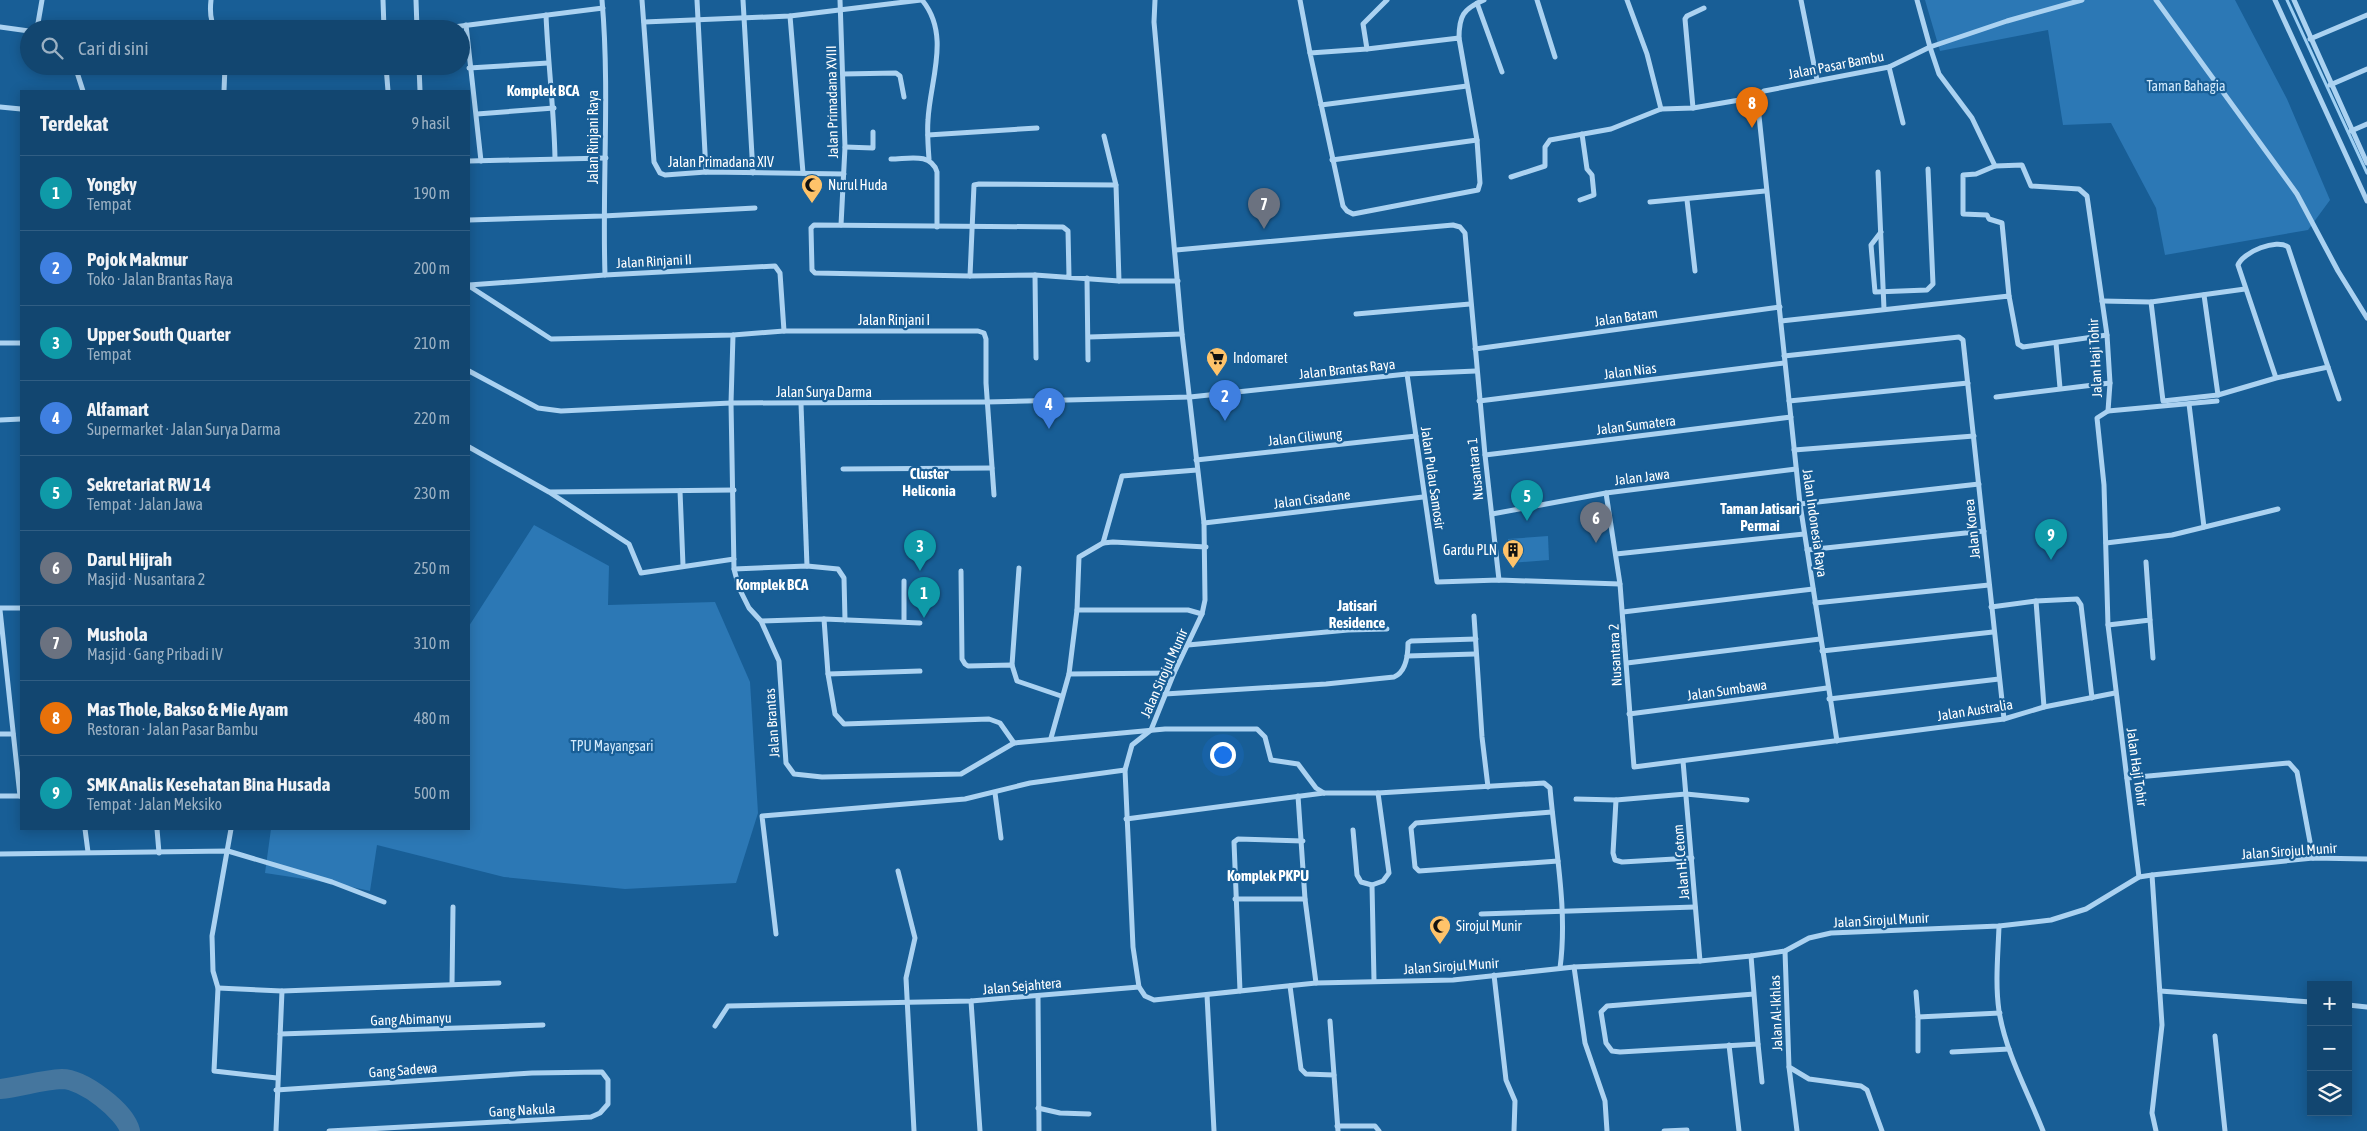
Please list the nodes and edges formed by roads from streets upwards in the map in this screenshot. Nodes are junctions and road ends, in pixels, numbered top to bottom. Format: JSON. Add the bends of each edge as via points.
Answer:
{"nodes":[{"id":1,"x":42,"y":0,"type":"edge"},
{"id":2,"x":211,"y":0,"type":"edge"},
{"id":3,"x":383,"y":0,"type":"edge"},
{"id":4,"x":416,"y":0,"type":"edge"},
{"id":5,"x":602,"y":0,"type":"edge"},
{"id":6,"x":642,"y":0,"type":"edge"},
{"id":7,"x":697,"y":0,"type":"edge"},
{"id":8,"x":743,"y":0,"type":"edge"},
{"id":9,"x":840,"y":0,"type":"edge"},
{"id":10,"x":922,"y":0,"type":"edge"},
{"id":11,"x":1155,"y":0,"type":"edge"},
{"id":12,"x":1300,"y":0,"type":"edge"},
{"id":13,"x":1387,"y":0,"type":"edge"},
{"id":14,"x":1484,"y":0,"type":"edge"},
{"id":15,"x":1537,"y":0,"type":"edge"},
{"id":16,"x":1626,"y":0,"type":"edge"},
{"id":17,"x":1801,"y":0,"type":"edge"},
{"id":18,"x":1916,"y":0,"type":"edge"},
{"id":19,"x":2082,"y":0,"type":"edge"},
{"id":20,"x":2156,"y":0,"type":"edge"},
{"id":21,"x":2275,"y":0,"type":"edge"},
{"id":22,"x":2294,"y":0,"type":"edge"},
{"id":23,"x":1477,"y":3,"type":"junction"},
{"id":24,"x":603,"y":8,"type":"junction"},
{"id":25,"x":842,"y":8,"type":"junction"},
{"id":26,"x":1704,"y":8,"type":"dead end"},
{"id":27,"x":546,"y":15,"type":"junction"},
{"id":28,"x":2367,"y":15,"type":"edge"},
{"id":29,"x":790,"y":16,"type":"junction"},
{"id":30,"x":745,"y":18,"type":"junction"},
{"id":31,"x":39,"y":20,"type":"edge"},
{"id":32,"x":213,"y":20,"type":"edge"},
{"id":33,"x":384,"y":20,"type":"edge"},
{"id":34,"x":417,"y":20,"type":"edge"},
{"id":35,"x":644,"y":22,"type":"junction"},
{"id":36,"x":698,"y":22,"type":"junction"},
{"id":37,"x":470,"y":24,"type":"edge"},
{"id":38,"x":0,"y":27,"type":"edge"},
{"id":39,"x":20,"y":30,"type":"edge"},
{"id":40,"x":1459,"y":38,"type":"junction"},
{"id":41,"x":2310,"y":38,"type":"junction"},
{"id":42,"x":1930,"y":47,"type":"junction"},
{"id":43,"x":1367,"y":50,"type":"junction"},
{"id":44,"x":1310,"y":53,"type":"junction"},
{"id":45,"x":1556,"y":56,"type":"dead end"},
{"id":46,"x":548,"y":63,"type":"junction"},
{"id":47,"x":1890,"y":67,"type":"junction"},
{"id":48,"x":470,"y":68,"type":"edge"},
{"id":49,"x":2367,"y":69,"type":"edge"},
{"id":50,"x":1502,"y":72,"type":"dead end"},
{"id":51,"x":470,"y":74,"type":"edge"},
{"id":52,"x":843,"y":74,"type":"junction"},
{"id":53,"x":79,"y":75,"type":"edge"},
{"id":54,"x":225,"y":75,"type":"edge"},
{"id":55,"x":387,"y":75,"type":"edge"},
{"id":56,"x":419,"y":75,"type":"edge"},
{"id":57,"x":1817,"y":80,"type":"junction"},
{"id":58,"x":2330,"y":85,"type":"junction"},
{"id":59,"x":1467,"y":86,"type":"junction"},
{"id":60,"x":83,"y":90,"type":"edge"},
{"id":61,"x":224,"y":90,"type":"edge"},
{"id":62,"x":388,"y":90,"type":"edge"},
{"id":63,"x":420,"y":90,"type":"edge"},
{"id":64,"x":904,"y":97,"type":"dead end"},
{"id":65,"x":1757,"y":97,"type":"junction"},
{"id":66,"x":1321,"y":105,"type":"junction"},
{"id":67,"x":0,"y":107,"type":"edge"},
{"id":68,"x":20,"y":108,"type":"edge"},
{"id":69,"x":554,"y":108,"type":"junction"},
{"id":70,"x":1693,"y":108,"type":"junction"},
{"id":71,"x":1661,"y":109,"type":"junction"},
{"id":72,"x":477,"y":114,"type":"junction"},
{"id":73,"x":1904,"y":123,"type":"dead end"},
{"id":74,"x":2367,"y":124,"type":"edge"},
{"id":75,"x":1037,"y":128,"type":"dead end"},
{"id":76,"x":2352,"y":131,"type":"junction"},
{"id":77,"x":873,"y":132,"type":"dead end"},
{"id":78,"x":1582,"y":134,"type":"junction"},
{"id":79,"x":928,"y":135,"type":"junction"},
{"id":80,"x":1104,"y":136,"type":"dead end"},
{"id":81,"x":1477,"y":140,"type":"junction"},
{"id":82,"x":845,"y":147,"type":"junction"},
{"id":83,"x":555,"y":158,"type":"junction"},
{"id":84,"x":606,"y":158,"type":"junction"},
{"id":85,"x":891,"y":159,"type":"dead end"},
{"id":86,"x":928,"y":159,"type":"junction"},
{"id":87,"x":470,"y":160,"type":"edge"},
{"id":88,"x":1332,"y":160,"type":"junction"},
{"id":89,"x":481,"y":161,"type":"junction"},
{"id":90,"x":2367,"y":163,"type":"edge"},
{"id":91,"x":1995,"y":166,"type":"junction"},
{"id":92,"x":1928,"y":169,"type":"dead end"},
{"id":93,"x":706,"y":172,"type":"junction"},
{"id":94,"x":1878,"y":172,"type":"dead end"},
{"id":95,"x":753,"y":173,"type":"junction"},
{"id":96,"x":803,"y":173,"type":"junction"},
{"id":97,"x":844,"y":174,"type":"junction"},
{"id":98,"x":1511,"y":176,"type":"dead end"},
{"id":99,"x":1116,"y":185,"type":"junction"},
{"id":100,"x":1766,"y":191,"type":"junction"},
{"id":101,"x":1580,"y":200,"type":"dead end"},
{"id":102,"x":1687,"y":200,"type":"junction"},
{"id":103,"x":2367,"y":201,"type":"edge"},
{"id":104,"x":1650,"y":202,"type":"dead end"},
{"id":105,"x":755,"y":208,"type":"dead end"},
{"id":106,"x":603,"y":216,"type":"junction"},
{"id":107,"x":470,"y":220,"type":"edge"},
{"id":108,"x":841,"y":225,"type":"junction"},
{"id":109,"x":937,"y":227,"type":"junction"},
{"id":110,"x":970,"y":228,"type":"junction"},
{"id":111,"x":1881,"y":232,"type":"junction"},
{"id":112,"x":1176,"y":250,"type":"junction"},
{"id":113,"x":1694,"y":271,"type":"dead end"},
{"id":114,"x":605,"y":275,"type":"junction"},
{"id":115,"x":1035,"y":275,"type":"junction"},
{"id":116,"x":970,"y":276,"type":"junction"},
{"id":117,"x":1069,"y":276,"type":"junction"},
{"id":118,"x":1087,"y":278,"type":"junction"},
{"id":119,"x":1118,"y":281,"type":"junction"},
{"id":120,"x":1178,"y":281,"type":"junction"},
{"id":121,"x":470,"y":285,"type":"edge"},
{"id":122,"x":470,"y":286,"type":"edge"},
{"id":123,"x":2245,"y":289,"type":"junction"},
{"id":124,"x":1884,"y":292,"type":"junction"},
{"id":125,"x":2204,"y":295,"type":"junction"},
{"id":126,"x":2009,"y":296,"type":"junction"},
{"id":127,"x":2102,"y":301,"type":"junction"},
{"id":128,"x":2151,"y":302,"type":"junction"},
{"id":129,"x":1470,"y":304,"type":"junction"},
{"id":130,"x":1780,"y":307,"type":"junction"},
{"id":131,"x":1884,"y":309,"type":"junction"},
{"id":132,"x":1356,"y":314,"type":"dead end"},
{"id":133,"x":2367,"y":318,"type":"edge"},
{"id":134,"x":1782,"y":321,"type":"junction"},
{"id":135,"x":784,"y":331,"type":"junction"},
{"id":136,"x":1182,"y":334,"type":"junction"},
{"id":137,"x":733,"y":335,"type":"junction"},
{"id":138,"x":2107,"y":335,"type":"junction"},
{"id":139,"x":1089,"y":337,"type":"junction"},
{"id":140,"x":0,"y":343,"type":"edge"},
{"id":141,"x":20,"y":343,"type":"edge"},
{"id":142,"x":2056,"y":344,"type":"junction"},
{"id":143,"x":1474,"y":350,"type":"junction"},
{"id":144,"x":1784,"y":356,"type":"junction"},
{"id":145,"x":1036,"y":358,"type":"dead end"},
{"id":146,"x":1088,"y":360,"type":"dead end"},
{"id":147,"x":1784,"y":363,"type":"junction"},
{"id":148,"x":2328,"y":367,"type":"junction"},
{"id":149,"x":1476,"y":371,"type":"junction"},
{"id":150,"x":470,"y":372,"type":"edge"},
{"id":151,"x":1407,"y":374,"type":"junction"},
{"id":152,"x":2276,"y":378,"type":"junction"},
{"id":153,"x":1968,"y":383,"type":"junction"},
{"id":154,"x":2110,"y":383,"type":"junction"},
{"id":155,"x":2060,"y":388,"type":"junction"},
{"id":156,"x":2218,"y":395,"type":"junction"},
{"id":157,"x":1190,"y":397,"type":"junction"},
{"id":158,"x":1996,"y":398,"type":"dead end"},
{"id":159,"x":2339,"y":399,"type":"dead end"},
{"id":160,"x":1480,"y":401,"type":"junction"},
{"id":161,"x":1789,"y":401,"type":"junction"},
{"id":162,"x":2217,"y":401,"type":"dead end"},
{"id":163,"x":987,"y":402,"type":"junction"},
{"id":164,"x":731,"y":404,"type":"junction"},
{"id":165,"x":801,"y":404,"type":"junction"},
{"id":166,"x":2189,"y":404,"type":"junction"},
{"id":167,"x":2108,"y":412,"type":"junction"},
{"id":168,"x":1791,"y":417,"type":"junction"},
{"id":169,"x":20,"y":419,"type":"edge"},
{"id":170,"x":0,"y":420,"type":"edge"},
{"id":171,"x":1416,"y":436,"type":"junction"},
{"id":172,"x":1974,"y":436,"type":"junction"},
{"id":173,"x":470,"y":448,"type":"edge"},
{"id":174,"x":1794,"y":450,"type":"junction"},
{"id":175,"x":1485,"y":455,"type":"junction"},
{"id":176,"x":1196,"y":460,"type":"junction"},
{"id":177,"x":992,"y":468,"type":"junction"},
{"id":178,"x":843,"y":469,"type":"dead end"},
{"id":179,"x":1796,"y":469,"type":"junction"},
{"id":180,"x":1197,"y":470,"type":"junction"},
{"id":181,"x":1979,"y":484,"type":"junction"},
{"id":182,"x":734,"y":490,"type":"junction"},
{"id":183,"x":549,"y":492,"type":"junction"},
{"id":184,"x":680,"y":492,"type":"junction"},
{"id":185,"x":1606,"y":493,"type":"junction"},
{"id":186,"x":994,"y":495,"type":"dead end"},
{"id":187,"x":1423,"y":497,"type":"junction"},
{"id":188,"x":1800,"y":504,"type":"junction"},
{"id":189,"x":2278,"y":508,"type":"dead end"},
{"id":190,"x":1492,"y":514,"type":"junction"},
{"id":191,"x":1204,"y":523,"type":"junction"},
{"id":192,"x":2204,"y":527,"type":"junction"},
{"id":193,"x":1984,"y":531,"type":"junction"},
{"id":194,"x":1804,"y":534,"type":"junction"},
{"id":195,"x":1103,"y":543,"type":"junction"},
{"id":196,"x":2106,"y":543,"type":"junction"},
{"id":197,"x":1206,"y":547,"type":"junction"},
{"id":198,"x":1807,"y":550,"type":"junction"},
{"id":199,"x":1616,"y":554,"type":"junction"},
{"id":200,"x":734,"y":559,"type":"junction"},
{"id":201,"x":2146,"y":562,"type":"dead end"},
{"id":202,"x":683,"y":565,"type":"junction"},
{"id":203,"x":807,"y":566,"type":"junction"},
{"id":204,"x":1019,"y":568,"type":"dead end"},
{"id":205,"x":734,"y":569,"type":"junction"},
{"id":206,"x":961,"y":571,"type":"dead end"},
{"id":207,"x":1499,"y":580,"type":"junction"},
{"id":208,"x":904,"y":581,"type":"dead end"},
{"id":209,"x":1620,"y":584,"type":"junction"},
{"id":210,"x":1989,"y":585,"type":"junction"},
{"id":211,"x":1813,"y":590,"type":"junction"},
{"id":212,"x":2036,"y":601,"type":"junction"},
{"id":213,"x":1815,"y":603,"type":"junction"},
{"id":214,"x":1991,"y":607,"type":"junction"},
{"id":215,"x":20,"y":608,"type":"edge"},
{"id":216,"x":0,"y":609,"type":"edge"},
{"id":217,"x":1077,"y":610,"type":"junction"},
{"id":218,"x":1623,"y":612,"type":"junction"},
{"id":219,"x":1202,"y":614,"type":"junction"},
{"id":220,"x":1474,"y":616,"type":"dead end"},
{"id":221,"x":824,"y":619,"type":"junction"},
{"id":222,"x":845,"y":620,"type":"junction"},
{"id":223,"x":2150,"y":620,"type":"junction"},
{"id":224,"x":761,"y":621,"type":"junction"},
{"id":225,"x":904,"y":622,"type":"junction"},
{"id":226,"x":920,"y":623,"type":"dead end"},
{"id":227,"x":2108,"y":626,"type":"junction"},
{"id":228,"x":1387,"y":629,"type":"dead end"},
{"id":229,"x":1993,"y":632,"type":"junction"},
{"id":230,"x":1476,"y":639,"type":"junction"},
{"id":231,"x":1820,"y":639,"type":"junction"},
{"id":232,"x":1188,"y":645,"type":"junction"},
{"id":233,"x":1822,"y":651,"type":"junction"},
{"id":234,"x":1475,"y":654,"type":"junction"},
{"id":235,"x":1408,"y":656,"type":"junction"},
{"id":236,"x":2153,"y":658,"type":"dead end"},
{"id":237,"x":1012,"y":664,"type":"junction"},
{"id":238,"x":1627,"y":664,"type":"junction"},
{"id":239,"x":920,"y":671,"type":"dead end"},
{"id":240,"x":0,"y":673,"type":"edge"},
{"id":241,"x":7,"y":673,"type":"junction"},
{"id":242,"x":1174,"y":673,"type":"junction"},
{"id":243,"x":828,"y":674,"type":"junction"},
{"id":244,"x":1069,"y":674,"type":"junction"},
{"id":245,"x":1999,"y":679,"type":"junction"},
{"id":246,"x":1827,"y":688,"type":"junction"},
{"id":247,"x":2115,"y":693,"type":"junction"},
{"id":248,"x":1164,"y":694,"type":"junction"},
{"id":249,"x":1061,"y":696,"type":"junction"},
{"id":250,"x":2092,"y":698,"type":"junction"},
{"id":251,"x":1829,"y":699,"type":"junction"},
{"id":252,"x":2044,"y":707,"type":"junction"},
{"id":253,"x":1629,"y":714,"type":"junction"},
{"id":254,"x":2004,"y":719,"type":"junction"},
{"id":255,"x":1151,"y":730,"type":"junction"},
{"id":256,"x":0,"y":734,"type":"edge"},
{"id":257,"x":13,"y":734,"type":"junction"},
{"id":258,"x":1051,"y":738,"type":"junction"},
{"id":259,"x":1837,"y":741,"type":"junction"},
{"id":260,"x":1014,"y":743,"type":"junction"},
{"id":261,"x":1683,"y":761,"type":"junction"},
{"id":262,"x":1125,"y":770,"type":"junction"},
{"id":263,"x":2128,"y":778,"type":"junction"},
{"id":264,"x":1488,"y":787,"type":"junction"},
{"id":265,"x":995,"y":793,"type":"junction"},
{"id":266,"x":1324,"y":793,"type":"junction"},
{"id":267,"x":1378,"y":793,"type":"junction"},
{"id":268,"x":1686,"y":794,"type":"junction"},
{"id":269,"x":0,"y":796,"type":"edge"},
{"id":270,"x":20,"y":796,"type":"edge"},
{"id":271,"x":1298,"y":796,"type":"junction"},
{"id":272,"x":1576,"y":798,"type":"dead end"},
{"id":273,"x":1616,"y":800,"type":"junction"},
{"id":274,"x":1747,"y":800,"type":"dead end"},
{"id":275,"x":1552,"y":812,"type":"junction"},
{"id":276,"x":1126,"y":819,"type":"junction"},
{"id":277,"x":86,"y":830,"type":"edge"},
{"id":278,"x":157,"y":830,"type":"edge"},
{"id":279,"x":231,"y":830,"type":"edge"},
{"id":280,"x":1353,"y":830,"type":"dead end"},
{"id":281,"x":1001,"y":838,"type":"dead end"},
{"id":282,"x":1303,"y":841,"type":"junction"},
{"id":283,"x":228,"y":851,"type":"junction"},
{"id":284,"x":88,"y":852,"type":"junction"},
{"id":285,"x":159,"y":853,"type":"junction"},
{"id":286,"x":0,"y":854,"type":"edge"},
{"id":287,"x":1692,"y":858,"type":"junction"},
{"id":288,"x":2313,"y":858,"type":"junction"},
{"id":289,"x":2367,"y":859,"type":"edge"},
{"id":290,"x":1558,"y":862,"type":"junction"},
{"id":291,"x":898,"y":871,"type":"dead end"},
{"id":292,"x":2152,"y":875,"type":"junction"},
{"id":293,"x":2139,"y":878,"type":"junction"},
{"id":294,"x":1372,"y":885,"type":"junction"},
{"id":295,"x":1235,"y":899,"type":"junction"},
{"id":296,"x":1305,"y":899,"type":"junction"},
{"id":297,"x":384,"y":902,"type":"dead end"},
{"id":298,"x":1695,"y":907,"type":"junction"},
{"id":299,"x":453,"y":908,"type":"dead end"},
{"id":300,"x":1562,"y":912,"type":"junction"},
{"id":301,"x":1481,"y":914,"type":"dead end"},
{"id":302,"x":1999,"y":926,"type":"junction"},
{"id":303,"x":776,"y":934,"type":"dead end"},
{"id":304,"x":1784,"y":951,"type":"junction"},
{"id":305,"x":1751,"y":956,"type":"junction"},
{"id":306,"x":1700,"y":961,"type":"junction"},
{"id":307,"x":1574,"y":967,"type":"junction"},
{"id":308,"x":1560,"y":968,"type":"junction"},
{"id":309,"x":1494,"y":976,"type":"junction"},
{"id":310,"x":1374,"y":981,"type":"junction"},
{"id":311,"x":499,"y":983,"type":"dead end"},
{"id":312,"x":1316,"y":983,"type":"junction"},
{"id":313,"x":452,"y":984,"type":"junction"},
{"id":314,"x":1290,"y":986,"type":"junction"},
{"id":315,"x":1139,"y":987,"type":"junction"},
{"id":316,"x":218,"y":988,"type":"junction"},
{"id":317,"x":282,"y":991,"type":"junction"},
{"id":318,"x":1240,"y":991,"type":"junction"},
{"id":319,"x":2160,"y":991,"type":"junction"},
{"id":320,"x":1916,"y":992,"type":"dead end"},
{"id":321,"x":1754,"y":994,"type":"junction"},
{"id":322,"x":1206,"y":995,"type":"junction"},
{"id":323,"x":1038,"y":996,"type":"junction"},
{"id":324,"x":971,"y":1001,"type":"junction"},
{"id":325,"x":2307,"y":1002,"type":"edge"},
{"id":326,"x":907,"y":1003,"type":"junction"},
{"id":327,"x":2352,"y":1005,"type":"edge"},
{"id":328,"x":2367,"y":1006,"type":"edge"},
{"id":329,"x":2000,"y":1013,"type":"junction"},
{"id":330,"x":1918,"y":1017,"type":"junction"},
{"id":331,"x":1330,"y":1021,"type":"dead end"},
{"id":332,"x":543,"y":1026,"type":"dead end"},
{"id":333,"x":715,"y":1026,"type":"dead end"},
{"id":334,"x":280,"y":1034,"type":"junction"},
{"id":335,"x":2215,"y":1036,"type":"dead end"},
{"id":336,"x":1758,"y":1044,"type":"junction"},
{"id":337,"x":1729,"y":1045,"type":"junction"},
{"id":338,"x":2009,"y":1049,"type":"junction"},
{"id":339,"x":1918,"y":1052,"type":"dead end"},
{"id":340,"x":1952,"y":1052,"type":"dead end"},
{"id":341,"x":1789,"y":1067,"type":"junction"},
{"id":342,"x":532,"y":1073,"type":"joint"},
{"id":343,"x":1334,"y":1075,"type":"junction"},
{"id":344,"x":277,"y":1078,"type":"junction"},
{"id":345,"x":1762,"y":1082,"type":"dead end"},
{"id":346,"x":276,"y":1090,"type":"junction"},
{"id":347,"x":1038,"y":1108,"type":"junction"},
{"id":348,"x":1089,"y":1114,"type":"dead end"},
{"id":349,"x":1337,"y":1128,"type":"edge"},
{"id":350,"x":1687,"y":1130,"type":"dead end"},
{"id":351,"x":276,"y":1131,"type":"edge"},
{"id":352,"x":329,"y":1131,"type":"edge"},
{"id":353,"x":914,"y":1131,"type":"edge"},
{"id":354,"x":980,"y":1131,"type":"edge"},
{"id":355,"x":1039,"y":1131,"type":"edge"},
{"id":356,"x":1214,"y":1131,"type":"edge"},
{"id":357,"x":1379,"y":1131,"type":"edge"},
{"id":358,"x":1514,"y":1131,"type":"edge"},
{"id":359,"x":1607,"y":1131,"type":"edge"},
{"id":360,"x":1664,"y":1131,"type":"edge"},
{"id":361,"x":1738,"y":1131,"type":"edge"},
{"id":362,"x":1797,"y":1131,"type":"edge"},
{"id":363,"x":1882,"y":1131,"type":"edge"},
{"id":364,"x":2044,"y":1131,"type":"edge"},
{"id":365,"x":2156,"y":1131,"type":"edge"},
{"id":366,"x":2225,"y":1131,"type":"edge"}],
"edges":[{"from":1,"to":31,"type":"street"},
{"from":2,"to":32,"type":"street"},
{"from":3,"to":33,"type":"street"},
{"from":4,"to":34,"type":"street"},
{"from":5,"to":24,"type":"street","name":"Jalan Rinjani Raya"},
{"from":6,"to":35,"type":"street"},
{"from":7,"to":36,"type":"street"},
{"from":8,"to":30,"type":"street"},
{"from":9,"to":25,"type":"street","name":"Jalan Primadana XVIII"},
{"from":10,"to":25,"type":"street"},
{"from":10,"to":79,"type":"street","via":[[935,23],[938,46]]},
{"from":11,"to":112,"type":"street","name":"Jalan Sirojul Munir","via":[[1154,22]]},
{"from":12,"to":44,"type":"street"},
{"from":13,"to":43,"type":"street","via":[[1364,24]]},
{"from":14,"to":23,"type":"street"},
{"from":15,"to":45,"type":"street"},
{"from":16,"to":71,"type":"street","via":[[1647,54]]},
{"from":17,"to":57,"type":"street"},
{"from":18,"to":42,"type":"street"},
{"from":19,"to":42,"type":"street","name":"Jalan Pasar Bambu"},
{"from":20,"to":133,"type":"street","via":[[2297,194]]},
{"from":21,"to":103,"type":"street"},
{"from":22,"to":41,"type":"street"},
{"from":23,"to":40,"type":"street","via":[[1460,18]]},
{"from":23,"to":50,"type":"street"},
{"from":24,"to":27,"type":"street"},
{"from":24,"to":84,"type":"street","name":"Jalan Rinjani Raya"},
{"from":25,"to":29,"type":"street"},
{"from":25,"to":52,"type":"street","name":"Jalan Primadana XVIII"},
{"from":26,"to":70,"type":"street","via":[[1685,19]]},
{"from":27,"to":37,"type":"street"},
{"from":27,"to":46,"type":"street"},
{"from":28,"to":41,"type":"street"},
{"from":29,"to":30,"type":"street"},
{"from":29,"to":96,"type":"street"},
{"from":30,"to":36,"type":"street"},
{"from":30,"to":95,"type":"street"},
{"from":35,"to":36,"type":"street"},
{"from":35,"to":93,"type":"street","name":"Jalan Primadana XIV","via":[[655,168],[665,175]]},
{"from":36,"to":93,"type":"street"},
{"from":38,"to":39,"type":"street"},
{"from":40,"to":43,"type":"street"},
{"from":40,"to":59,"type":"street"},
{"from":41,"to":58,"type":"street"},
{"from":42,"to":47,"type":"street","name":"Jalan Pasar Bambu"},
{"from":42,"to":91,"type":"street","via":[[1939,74],[1972,118]]},
{"from":43,"to":44,"type":"street"},
{"from":44,"to":66,"type":"street"},
{"from":46,"to":48,"type":"street"},
{"from":46,"to":69,"type":"street"},
{"from":47,"to":57,"type":"street","name":"Jalan Pasar Bambu"},
{"from":47,"to":73,"type":"street"},
{"from":49,"to":58,"type":"street"},
{"from":51,"to":72,"type":"street"},
{"from":52,"to":64,"type":"street","via":[[896,73],[900,76]]},
{"from":52,"to":82,"type":"street","name":"Jalan Primadana XVIII"},
{"from":53,"to":60,"type":"street"},
{"from":54,"to":61,"type":"street"},
{"from":55,"to":62,"type":"street"},
{"from":56,"to":63,"type":"street"},
{"from":57,"to":65,"type":"street","name":"Jalan Pasar Bambu","via":[[1764,91]]},
{"from":58,"to":76,"type":"street"},
{"from":59,"to":66,"type":"street"},
{"from":59,"to":81,"type":"street"},
{"from":65,"to":70,"type":"street","name":"Jalan Pasar Bambu"},
{"from":65,"to":100,"type":"street"},
{"from":66,"to":88,"type":"street"},
{"from":67,"to":68,"type":"street"},
{"from":69,"to":72,"type":"street"},
{"from":69,"to":83,"type":"street"},
{"from":70,"to":71,"type":"street","name":"Jalan Pasar Bambu"},
{"from":71,"to":78,"type":"street","via":[[1611,129]]},
{"from":72,"to":89,"type":"street"},
{"from":74,"to":76,"type":"street"},
{"from":75,"to":79,"type":"street"},
{"from":76,"to":90,"type":"street"},
{"from":77,"to":82,"type":"street","via":[[873,148]]},
{"from":78,"to":98,"type":"street","via":[[1550,140],[1545,147],[1545,166]]},
{"from":78,"to":101,"type":"street","via":[[1594,195]]},
{"from":79,"to":86,"type":"street"},
{"from":80,"to":99,"type":"street"},
{"from":81,"to":88,"type":"street"},
{"from":81,"to":88,"type":"street","via":[[1478,190],[1353,214],[1343,206]]},
{"from":82,"to":97,"type":"street","name":"Jalan Primadana XVIII"},
{"from":83,"to":84,"type":"street"},
{"from":83,"to":89,"type":"street"},
{"from":84,"to":106,"type":"street","name":"Jalan Rinjani Raya"},
{"from":85,"to":86,"type":"street"},
{"from":86,"to":109,"type":"street","via":[[935,163],[937,172]]},
{"from":87,"to":89,"type":"street"},
{"from":91,"to":126,"type":"street","via":[[1976,174],[1963,175],[1963,214],[1986,215],[2002,223]]},
{"from":91,"to":127,"type":"street","name":"Jalan Haji Tohir","via":[[2023,166],[2031,186],[2084,192],[2088,200]]},
{"from":92,"to":124,"type":"street","via":[[1933,284],[1927,290]]},
{"from":93,"to":95,"type":"street","name":"Jalan Primadana XIV"},
{"from":94,"to":111,"type":"street"},
{"from":95,"to":96,"type":"street","name":"Jalan Primadana XIV"},
{"from":96,"to":97,"type":"street","name":"Jalan Primadana XIV"},
{"from":97,"to":108,"type":"street","name":"Jalan Primadana XVIII"},
{"from":99,"to":110,"type":"street","via":[[974,185]]},
{"from":99,"to":119,"type":"street"},
{"from":100,"to":102,"type":"street"},
{"from":100,"to":130,"type":"street"},
{"from":102,"to":104,"type":"street"},
{"from":102,"to":113,"type":"street"},
{"from":105,"to":106,"type":"street"},
{"from":106,"to":107,"type":"street"},
{"from":106,"to":114,"type":"street","name":"Jalan Rinjani Raya"},
{"from":108,"to":109,"type":"street"},
{"from":108,"to":116,"type":"street","via":[[812,225],[812,272]]},
{"from":109,"to":110,"type":"street"},
{"from":110,"to":116,"type":"street"},
{"from":110,"to":117,"type":"street","via":[[1066,227]]},
{"from":111,"to":124,"type":"street"},
{"from":111,"to":124,"type":"street","via":[[1871,245],[1873,286],[1875,292]]},
{"from":112,"to":120,"type":"street","name":"Jalan Sirojul Munir"},
{"from":112,"to":129,"type":"street","name":"Nusantara 1","via":[[1460,227],[1465,233]]},
{"from":114,"to":121,"type":"street","name":"Jalan Rinjani II"},
{"from":114,"to":135,"type":"street","name":"Jalan Rinjani II","via":[[775,266],[780,273]]},
{"from":115,"to":116,"type":"street"},
{"from":115,"to":117,"type":"street"},
{"from":115,"to":145,"type":"street"},
{"from":117,"to":118,"type":"street"},
{"from":118,"to":119,"type":"street"},
{"from":118,"to":139,"type":"street"},
{"from":119,"to":120,"type":"street"},
{"from":120,"to":136,"type":"street","name":"Jalan Sirojul Munir"},
{"from":122,"to":137,"type":"street","name":"Jalan Rinjani I","via":[[551,339]]},
{"from":123,"to":125,"type":"street"},
{"from":123,"to":148,"type":"street","via":[[2238,265],[2240,258],[2284,243]]},
{"from":123,"to":152,"type":"street"},
{"from":124,"to":131,"type":"street"},
{"from":125,"to":128,"type":"street"},
{"from":125,"to":156,"type":"street"},
{"from":126,"to":131,"type":"street"},
{"from":126,"to":142,"type":"street","via":[[2018,344],[2023,347]]},
{"from":127,"to":128,"type":"street"},
{"from":127,"to":138,"type":"street","name":"Jalan Haji Tohir"},
{"from":128,"to":156,"type":"street","via":[[2163,401]]},
{"from":129,"to":132,"type":"street"},
{"from":129,"to":143,"type":"street","name":"Nusantara 1"},
{"from":130,"to":134,"type":"street","name":"Jalan Indonesia Raya"},
{"from":130,"to":143,"type":"street","name":"Jalan Batam"},
{"from":131,"to":134,"type":"street"},
{"from":134,"to":144,"type":"street","name":"Jalan Indonesia Raya"},
{"from":135,"to":137,"type":"street","name":"Jalan Rinjani I"},
{"from":135,"to":163,"type":"street","name":"Jalan Rinjani I","via":[[984,333]]},
{"from":136,"to":139,"type":"street"},
{"from":136,"to":157,"type":"street","name":"Jalan Sirojul Munir"},
{"from":137,"to":164,"type":"street"},
{"from":138,"to":142,"type":"street"},
{"from":138,"to":154,"type":"street","name":"Jalan Haji Tohir"},
{"from":139,"to":146,"type":"street"},
{"from":140,"to":141,"type":"street"},
{"from":142,"to":155,"type":"street"},
{"from":143,"to":149,"type":"street","name":"Nusantara 1"},
{"from":144,"to":147,"type":"street","name":"Jalan Indonesia Raya"},
{"from":144,"to":153,"type":"street","name":"Jalan Korea","via":[[1961,338]]},
{"from":147,"to":160,"type":"street","name":"Jalan Nias"},
{"from":147,"to":161,"type":"street","name":"Jalan Indonesia Raya"},
{"from":148,"to":152,"type":"street"},
{"from":148,"to":159,"type":"street"},
{"from":149,"to":151,"type":"street","name":"Jalan Brantas Raya"},
{"from":149,"to":160,"type":"street","name":"Nusantara 1"},
{"from":150,"to":164,"type":"street","name":"Jalan Surya Darma","via":[[548,411]]},
{"from":151,"to":157,"type":"street","name":"Jalan Brantas Raya"},
{"from":151,"to":171,"type":"street","name":"Jalan Pulau Samosir"},
{"from":152,"to":156,"type":"street"},
{"from":153,"to":161,"type":"street"},
{"from":153,"to":172,"type":"street","name":"Jalan Korea"},
{"from":154,"to":155,"type":"street"},
{"from":154,"to":167,"type":"street","name":"Jalan Haji Tohir"},
{"from":155,"to":158,"type":"street"},
{"from":157,"to":163,"type":"street","name":"Jalan Surya Darma"},
{"from":157,"to":176,"type":"street","name":"Jalan Sirojul Munir"},
{"from":160,"to":175,"type":"street","name":"Nusantara 1"},
{"from":161,"to":168,"type":"street","name":"Jalan Indonesia Raya"},
{"from":162,"to":166,"type":"street"},
{"from":163,"to":165,"type":"street","name":"Jalan Surya Darma"},
{"from":163,"to":177,"type":"street"},
{"from":164,"to":165,"type":"street","name":"Jalan Surya Darma"},
{"from":164,"to":182,"type":"street","name":"Jalan Brantas"},
{"from":165,"to":203,"type":"street"},
{"from":166,"to":167,"type":"street"},
{"from":166,"to":192,"type":"street"},
{"from":167,"to":196,"type":"street","name":"Jalan Haji Tohir","via":[[2097,418]]},
{"from":168,"to":174,"type":"street","name":"Jalan Indonesia Raya"},
{"from":168,"to":175,"type":"street","name":"Jalan Sumatera"},
{"from":169,"to":170,"type":"street"},
{"from":171,"to":176,"type":"street","name":"Jalan Ciliwung"},
{"from":171,"to":187,"type":"street","name":"Jalan Pulau Samosir"},
{"from":172,"to":174,"type":"street"},
{"from":172,"to":181,"type":"street","name":"Jalan Korea"},
{"from":173,"to":183,"type":"street"},
{"from":174,"to":179,"type":"street","name":"Jalan Indonesia Raya"},
{"from":175,"to":190,"type":"street","name":"Nusantara 1"},
{"from":176,"to":180,"type":"street","name":"Jalan Sirojul Munir"},
{"from":177,"to":178,"type":"street"},
{"from":177,"to":186,"type":"street"},
{"from":179,"to":185,"type":"street","name":"Jalan Jawa"},
{"from":179,"to":188,"type":"street","name":"Jalan Indonesia Raya"},
{"from":180,"to":191,"type":"street","name":"Jalan Sirojul Munir"},
{"from":180,"to":195,"type":"street","via":[[1122,476]]},
{"from":181,"to":188,"type":"street"},
{"from":181,"to":193,"type":"street","name":"Jalan Korea"},
{"from":182,"to":184,"type":"street"},
{"from":182,"to":200,"type":"street","name":"Jalan Brantas"},
{"from":183,"to":184,"type":"street"},
{"from":183,"to":202,"type":"street","via":[[628,544],[641,573]]},
{"from":184,"to":202,"type":"street"},
{"from":185,"to":190,"type":"street","name":"Jalan Jawa"},
{"from":185,"to":199,"type":"street","name":"Nusantara 2"},
{"from":187,"to":191,"type":"street","name":"Jalan Cisadane"},
{"from":187,"to":207,"type":"street","name":"Jalan Pulau Samosir","via":[[1437,582]]},
{"from":188,"to":194,"type":"street","name":"Jalan Indonesia Raya"},
{"from":189,"to":192,"type":"street"},
{"from":190,"to":207,"type":"street","name":"Nusantara 1"},
{"from":191,"to":197,"type":"street","name":"Jalan Sirojul Munir"},
{"from":192,"to":196,"type":"street","via":[[2172,535]]},
{"from":193,"to":198,"type":"street"},
{"from":193,"to":210,"type":"street","name":"Jalan Korea"},
{"from":194,"to":198,"type":"street","name":"Jalan Indonesia Raya"},
{"from":194,"to":199,"type":"street"},
{"from":195,"to":197,"type":"street"},
{"from":195,"to":217,"type":"street","via":[[1078,560]]},
{"from":196,"to":227,"type":"street","name":"Jalan Haji Tohir"},
{"from":197,"to":219,"type":"street","name":"Jalan Sirojul Munir"},
{"from":198,"to":211,"type":"street","name":"Jalan Indonesia Raya"},
{"from":199,"to":209,"type":"street","name":"Nusantara 2"},
{"from":200,"to":202,"type":"street"},
{"from":200,"to":205,"type":"street","name":"Jalan Brantas"},
{"from":201,"to":223,"type":"street"},
{"from":203,"to":205,"type":"street"},
{"from":203,"to":222,"type":"street","via":[[833,567],[842,573]]},
{"from":204,"to":237,"type":"street"},
{"from":205,"to":224,"type":"street","name":"Jalan Brantas","via":[[738,588],[748,608]]},
{"from":206,"to":237,"type":"street","via":[[964,664]]},
{"from":207,"to":209,"type":"street"},
{"from":208,"to":225,"type":"street"},
{"from":209,"to":218,"type":"street","name":"Nusantara 2"},
{"from":210,"to":213,"type":"street"},
{"from":210,"to":214,"type":"street","name":"Jalan Korea"},
{"from":211,"to":213,"type":"street","name":"Jalan Indonesia Raya"},
{"from":211,"to":218,"type":"street"},
{"from":212,"to":214,"type":"street"},
{"from":212,"to":250,"type":"street","via":[[2072,598],[2080,602]]},
{"from":212,"to":252,"type":"street"},
{"from":213,"to":231,"type":"street","name":"Jalan Indonesia Raya"},
{"from":214,"to":229,"type":"street","name":"Jalan Korea"},
{"from":215,"to":216,"type":"street"},
{"from":216,"to":241,"type":"street"},
{"from":217,"to":219,"type":"street","via":[[1188,610]]},
{"from":217,"to":244,"type":"street"},
{"from":218,"to":238,"type":"street","name":"Nusantara 2"},
{"from":219,"to":232,"type":"street","name":"Jalan Sirojul Munir"},
{"from":220,"to":230,"type":"street"},
{"from":221,"to":222,"type":"street"},
{"from":221,"to":224,"type":"street"},
{"from":221,"to":243,"type":"street"},
{"from":222,"to":225,"type":"street"},
{"from":223,"to":227,"type":"street"},
{"from":223,"to":236,"type":"street"},
{"from":224,"to":260,"type":"street","name":"Jalan Brantas","via":[[779,661],[786,763],[794,774],[822,777],[961,774]]},
{"from":225,"to":226,"type":"street"},
{"from":227,"to":247,"type":"street","name":"Jalan Haji Tohir"},
{"from":228,"to":232,"type":"street"},
{"from":229,"to":233,"type":"street"},
{"from":229,"to":245,"type":"street","name":"Jalan Korea"},
{"from":230,"to":234,"type":"street"},
{"from":230,"to":235,"type":"street","via":[[1411,640]]},
{"from":231,"to":233,"type":"street","name":"Jalan Indonesia Raya"},
{"from":231,"to":238,"type":"street"},
{"from":232,"to":242,"type":"street","name":"Jalan Sirojul Munir"},
{"from":233,"to":246,"type":"street","name":"Jalan Indonesia Raya"},
{"from":234,"to":235,"type":"street"},
{"from":234,"to":264,"type":"street"},
{"from":235,"to":248,"type":"street","via":[[1394,677]]},
{"from":237,"to":249,"type":"street","via":[[1017,680]]},
{"from":238,"to":253,"type":"street","name":"Nusantara 2"},
{"from":239,"to":243,"type":"street"},
{"from":240,"to":241,"type":"street"},
{"from":241,"to":257,"type":"street"},
{"from":242,"to":244,"type":"street"},
{"from":242,"to":248,"type":"street","name":"Jalan Sirojul Munir"},
{"from":243,"to":260,"type":"street","via":[[835,714],[844,724],[989,719],[1000,723]]},
{"from":244,"to":249,"type":"street"},
{"from":245,"to":251,"type":"street"},
{"from":245,"to":254,"type":"street","name":"Jalan Korea"},
{"from":246,"to":251,"type":"street","name":"Jalan Indonesia Raya"},
{"from":246,"to":253,"type":"street","name":"Jalan Sumbawa"},
{"from":247,"to":250,"type":"street","name":"Jalan Australia"},
{"from":247,"to":263,"type":"street","name":"Jalan Haji Tohir"},
{"from":248,"to":255,"type":"street","name":"Jalan Sirojul Munir"},
{"from":249,"to":258,"type":"street"},
{"from":250,"to":252,"type":"street","name":"Jalan Australia"},
{"from":251,"to":259,"type":"street","name":"Jalan Indonesia Raya"},
{"from":252,"to":254,"type":"street","name":"Jalan Australia"},
{"from":253,"to":261,"type":"street","name":"Nusantara 2","via":[[1634,767]]},
{"from":254,"to":259,"type":"street","name":"Jalan Australia"},
{"from":255,"to":258,"type":"street","name":"Jalan Brantas"},
{"from":255,"to":262,"type":"street","name":"Jalan Sirojul Munir","via":[[1132,745]]},
{"from":255,"to":266,"type":"street","name":"Jalan Brantas","via":[[1257,729],[1265,737],[1271,760],[1298,764],[1316,788]]},
{"from":256,"to":257,"type":"street"},
{"from":257,"to":270,"type":"street"},
{"from":258,"to":260,"type":"street","name":"Jalan Brantas"},
{"from":259,"to":261,"type":"street","name":"Jalan Australia"},
{"from":261,"to":268,"type":"street","name":"Jalan H. Cetom"},
{"from":262,"to":265,"type":"street","via":[[1030,783]]},
{"from":262,"to":276,"type":"street","name":"Jalan Sirojul Munir"},
{"from":263,"to":288,"type":"street","via":[[2289,763],[2298,772]]},
{"from":263,"to":293,"type":"street","name":"Jalan Haji Tohir"},
{"from":264,"to":267,"type":"street"},
{"from":264,"to":275,"type":"street","via":[[1541,782],[1550,788]]},
{"from":265,"to":281,"type":"street"},
{"from":265,"to":303,"type":"street","via":[[965,799],[762,816]]},
{"from":266,"to":267,"type":"street"},
{"from":266,"to":271,"type":"street"},
{"from":267,"to":294,"type":"street","via":[[1389,874],[1383,881]]},
{"from":268,"to":273,"type":"street"},
{"from":268,"to":274,"type":"street"},
{"from":268,"to":287,"type":"street","name":"Jalan H. Cetom"},
{"from":269,"to":270,"type":"street"},
{"from":271,"to":276,"type":"street"},
{"from":271,"to":282,"type":"street"},
{"from":272,"to":273,"type":"street"},
{"from":273,"to":287,"type":"street","via":[[1612,853],[1615,860]]},
{"from":275,"to":290,"type":"street"},
{"from":275,"to":290,"type":"street","via":[[1416,823],[1413,825],[1415,867],[1419,871]]},
{"from":276,"to":315,"type":"street","name":"Jalan Sirojul Munir","via":[[1133,947]]},
{"from":277,"to":284,"type":"street"},
{"from":278,"to":285,"type":"street"},
{"from":279,"to":283,"type":"street"},
{"from":280,"to":294,"type":"street","via":[[1357,876],[1361,882]]},
{"from":282,"to":295,"type":"street","via":[[1238,839],[1234,842]]},
{"from":282,"to":296,"type":"street"},
{"from":283,"to":285,"type":"street"},
{"from":283,"to":297,"type":"street","via":[[332,882]]},
{"from":283,"to":316,"type":"street","via":[[212,936],[213,971]]},
{"from":284,"to":285,"type":"street"},
{"from":284,"to":286,"type":"street"},
{"from":287,"to":298,"type":"street","name":"Jalan H. Cetom"},
{"from":288,"to":289,"type":"street","name":"Jalan Sirojul Munir"},
{"from":288,"to":292,"type":"street","name":"Jalan Sirojul Munir"},
{"from":290,"to":300,"type":"street"},
{"from":291,"to":326,"type":"street","via":[[915,938],[906,978]]},
{"from":292,"to":293,"type":"street","name":"Jalan Sirojul Munir"},
{"from":292,"to":319,"type":"street"},
{"from":293,"to":302,"type":"street","name":"Jalan Sirojul Munir","via":[[2086,909],[2051,920]]},
{"from":294,"to":310,"type":"street"},
{"from":295,"to":296,"type":"street"},
{"from":295,"to":318,"type":"street"},
{"from":296,"to":312,"type":"street"},
{"from":298,"to":300,"type":"street"},
{"from":298,"to":306,"type":"street","name":"Jalan H. Cetom"},
{"from":299,"to":313,"type":"street"},
{"from":300,"to":301,"type":"street"},
{"from":300,"to":308,"type":"street"},
{"from":302,"to":304,"type":"street","name":"Jalan Sirojul Munir","via":[[1831,933],[1809,938]]},
{"from":302,"to":329,"type":"street","via":[[1997,985]]},
{"from":304,"to":305,"type":"street","name":"Jalan Sirojul Munir"},
{"from":304,"to":341,"type":"street","name":"Jalan Al-Ikhlas"},
{"from":305,"to":306,"type":"street","name":"Jalan Sirojul Munir"},
{"from":305,"to":321,"type":"street"},
{"from":306,"to":307,"type":"street","name":"Jalan Sirojul Munir"},
{"from":307,"to":308,"type":"street","name":"Jalan Sirojul Munir"},
{"from":307,"to":359,"type":"street","via":[[1585,1043],[1605,1101]]},
{"from":308,"to":309,"type":"street","name":"Jalan Sirojul Munir"},
{"from":309,"to":310,"type":"street","name":"Jalan Sirojul Munir"},
{"from":309,"to":358,"type":"street","via":[[1506,1080],[1515,1101]]},
{"from":310,"to":312,"type":"street","name":"Jalan Sirojul Munir"},
{"from":311,"to":313,"type":"street"},
{"from":312,"to":314,"type":"street","name":"Jalan Sirojul Munir"},
{"from":313,"to":317,"type":"street"},
{"from":314,"to":318,"type":"street","name":"Jalan Sirojul Munir"},
{"from":314,"to":343,"type":"street","via":[[1301,1069],[1306,1074]]},
{"from":315,"to":322,"type":"street","name":"Jalan Sirojul Munir","via":[[1144,996],[1154,1000]]},
{"from":315,"to":323,"type":"street","name":"Jalan Sejahtera"},
{"from":316,"to":317,"type":"street"},
{"from":316,"to":344,"type":"street","via":[[214,1070]]},
{"from":317,"to":334,"type":"street"},
{"from":318,"to":322,"type":"street","name":"Jalan Sirojul Munir"},
{"from":319,"to":325,"type":"street"},
{"from":319,"to":365,"type":"street","via":[[2162,1024],[2152,1113]]},
{"from":320,"to":330,"type":"street"},
{"from":321,"to":336,"type":"street"},
{"from":321,"to":337,"type":"street","via":[[1607,1006],[1601,1012],[1606,1043],[1612,1051]]},
{"from":322,"to":356,"type":"street"},
{"from":323,"to":324,"type":"street","name":"Jalan Sejahtera"},
{"from":323,"to":347,"type":"street"},
{"from":324,"to":326,"type":"street","name":"Jalan Sejahtera"},
{"from":324,"to":354,"type":"street"},
{"from":326,"to":333,"type":"street","name":"Jalan Sejahtera","via":[[728,1006]]},
{"from":326,"to":353,"type":"street"},
{"from":327,"to":328,"type":"street"},
{"from":329,"to":330,"type":"street"},
{"from":329,"to":338,"type":"street"},
{"from":330,"to":339,"type":"street"},
{"from":331,"to":343,"type":"street"},
{"from":332,"to":334,"type":"street","name":"Gang Abimanyu"},
{"from":334,"to":344,"type":"street"},
{"from":335,"to":366,"type":"street"},
{"from":336,"to":337,"type":"street"},
{"from":336,"to":345,"type":"street"},
{"from":337,"to":361,"type":"street"},
{"from":338,"to":340,"type":"street"},
{"from":338,"to":364,"type":"street"},
{"from":341,"to":362,"type":"street"},
{"from":341,"to":363,"type":"street","name":"Jalan Al-Ikhlas","via":[[1809,1079],[1853,1084],[1867,1090]]},
{"from":342,"to":346,"type":"street","name":"Gang Sadewa"},
{"from":342,"to":352,"type":"street","name":"Gang Nakula","via":[[602,1072],[608,1080],[608,1104],[591,1117]]},
{"from":343,"to":349,"type":"street"},
{"from":344,"to":346,"type":"street"},
{"from":346,"to":351,"type":"street"},
{"from":347,"to":348,"type":"street"},
{"from":347,"to":355,"type":"street"},
{"from":349,"to":357,"type":"street","via":[[1368,1125]]},
{"from":350,"to":360,"type":"street"}]}
